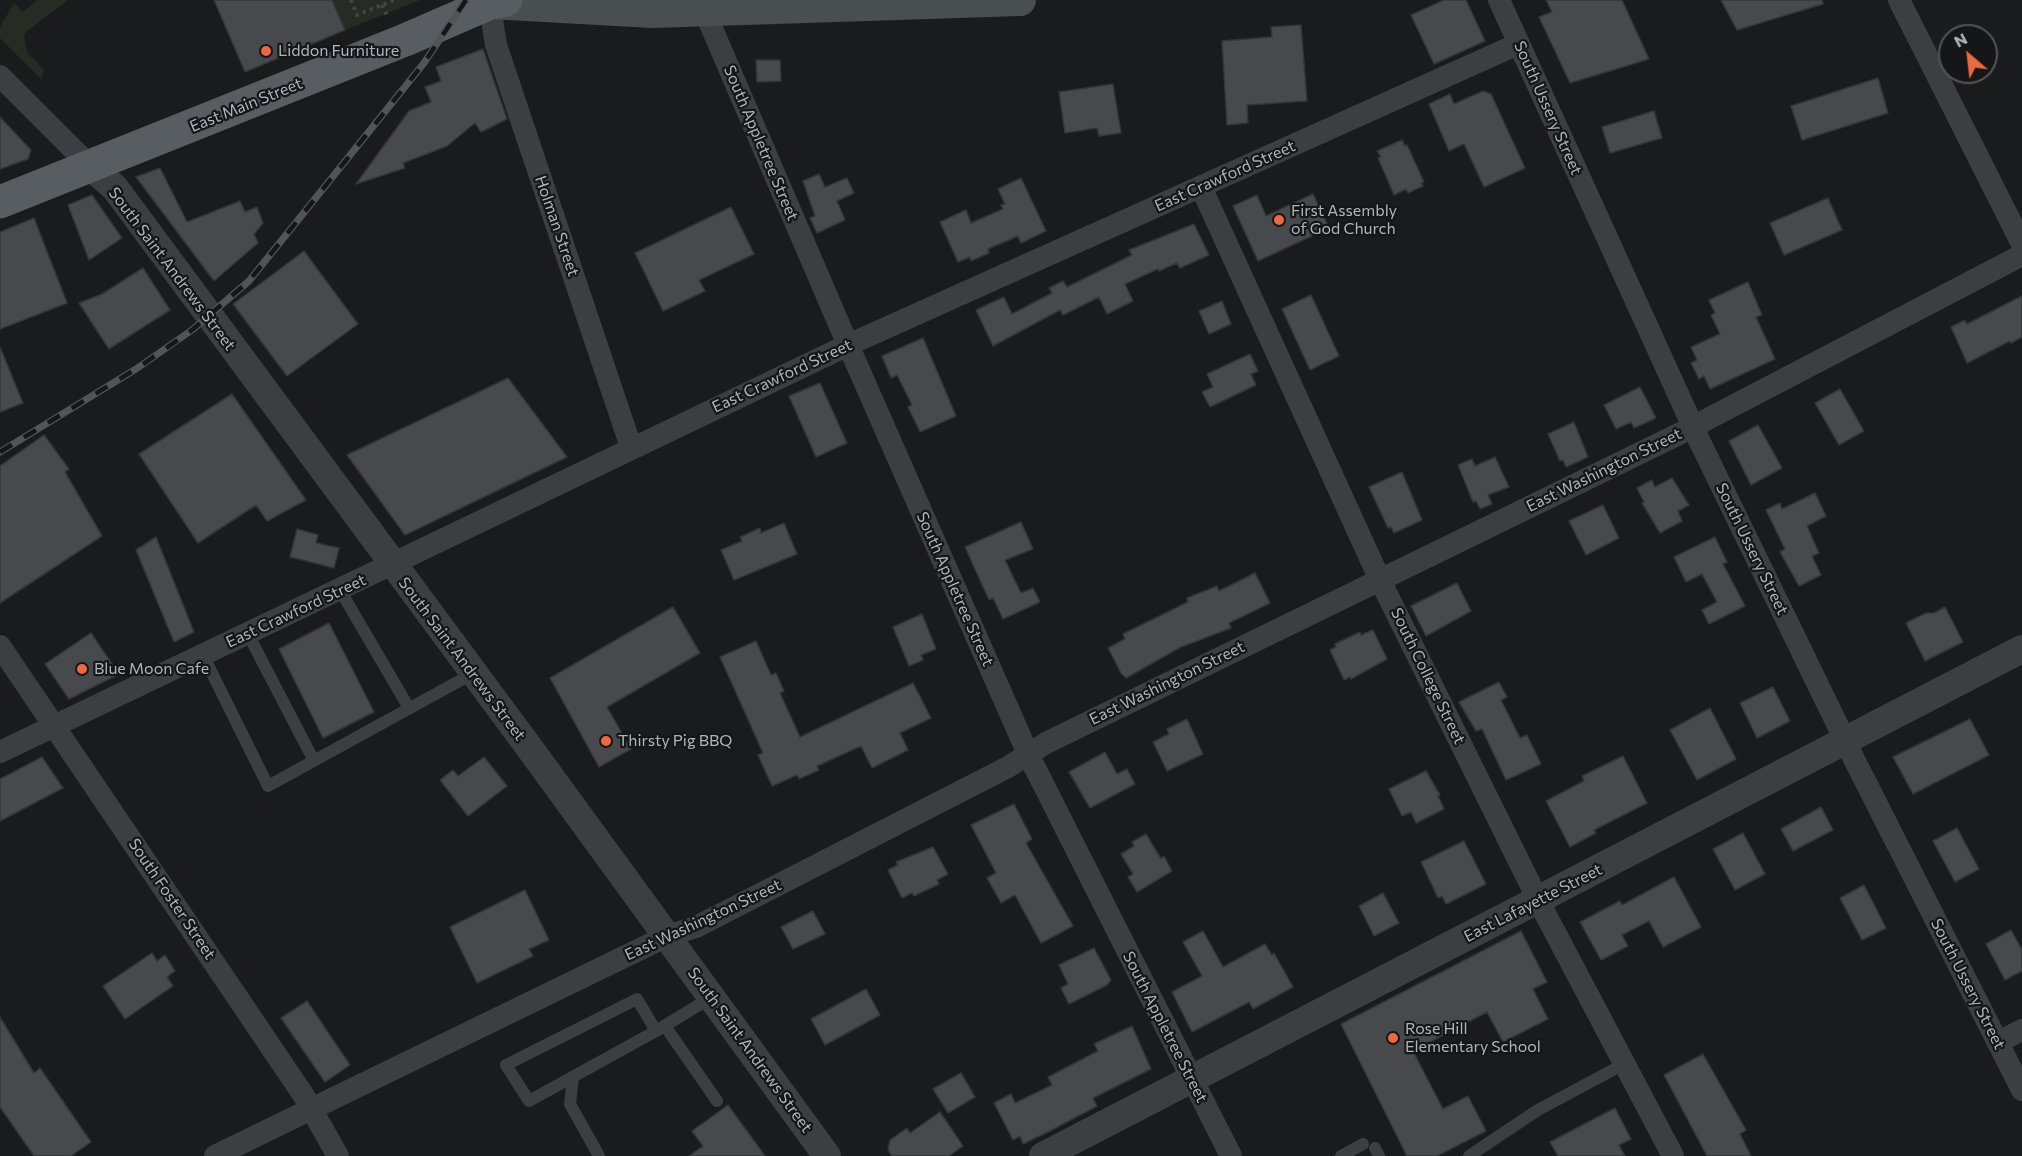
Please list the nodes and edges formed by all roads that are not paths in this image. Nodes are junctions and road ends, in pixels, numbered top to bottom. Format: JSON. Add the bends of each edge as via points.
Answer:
{"nodes":[{"id":1,"x":439,"y":0,"type":"edge"},
{"id":2,"x":1020,"y":0,"type":"edge"},
{"id":3,"x":1499,"y":0,"type":"edge"},
{"id":4,"x":1899,"y":0,"type":"edge"},
{"id":5,"x":494,"y":1,"type":"edge"},
{"id":6,"x":704,"y":10,"type":"junction"},
{"id":7,"x":396,"y":29,"type":"junction"},
{"id":8,"x":1518,"y":44,"type":"junction"},
{"id":9,"x":0,"y":76,"type":"edge"},
{"id":10,"x":91,"y":167,"type":"junction"},
{"id":11,"x":1201,"y":188,"type":"junction"},
{"id":12,"x":0,"y":202,"type":"edge"},
{"id":13,"x":2022,"y":244,"type":"edge"},
{"id":14,"x":2022,"y":255,"type":"edge"},
{"id":15,"x":848,"y":345,"type":"junction"},
{"id":16,"x":1693,"y":426,"type":"junction"},
{"id":17,"x":631,"y":447,"type":"junction"},
{"id":18,"x":393,"y":566,"type":"junction"},
{"id":19,"x":1380,"y":580,"type":"junction"},
{"id":20,"x":340,"y":590,"type":"junction"},
{"id":21,"x":248,"y":634,"type":"junction"},
{"id":22,"x":0,"y":646,"type":"edge"},
{"id":23,"x":2022,"y":649,"type":"edge"},
{"id":24,"x":203,"y":655,"type":"junction"},
{"id":25,"x":472,"y":674,"type":"junction"},
{"id":26,"x":409,"y":708,"type":"junction"},
{"id":27,"x":54,"y":725,"type":"junction"},
{"id":28,"x":1845,"y":741,"type":"junction"},
{"id":29,"x":0,"y":753,"type":"edge"},
{"id":30,"x":1028,"y":754,"type":"junction"},
{"id":31,"x":314,"y":760,"type":"junction"},
{"id":32,"x":1539,"y":900,"type":"junction"},
{"id":33,"x":668,"y":936,"type":"junction"},
{"id":34,"x":712,"y":997,"type":"junction"},
{"id":35,"x":660,"y":1029,"type":"junction"},
{"id":36,"x":2022,"y":1030,"type":"edge"},
{"id":37,"x":1998,"y":1042,"type":"junction"},
{"id":38,"x":1624,"y":1064,"type":"junction"},
{"id":39,"x":573,"y":1077,"type":"junction"},
{"id":40,"x":1192,"y":1080,"type":"junction"},
{"id":41,"x":2022,"y":1090,"type":"edge"},
{"id":42,"x":717,"y":1101,"type":"dead end"},
{"id":43,"x":312,"y":1109,"type":"junction"},
{"id":44,"x":1363,"y":1144,"type":"dead end"},
{"id":45,"x":215,"y":1156,"type":"edge"},
{"id":46,"x":338,"y":1156,"type":"edge"},
{"id":47,"x":599,"y":1156,"type":"edge"},
{"id":48,"x":827,"y":1156,"type":"edge"},
{"id":49,"x":1043,"y":1156,"type":"edge"},
{"id":50,"x":1231,"y":1156,"type":"edge"},
{"id":51,"x":1341,"y":1156,"type":"edge"},
{"id":52,"x":1469,"y":1156,"type":"edge"},
{"id":53,"x":1673,"y":1156,"type":"edge"}],
"edges":[{"from":1,"to":7,"type":"main road"},
{"from":2,"to":6,"type":"main road"},
{"from":3,"to":8,"type":"street","name":"South Ussery Street"},
{"from":4,"to":13,"type":"street"},
{"from":5,"to":6,"type":"main road","via":[[653,12]]},
{"from":5,"to":7,"type":"main road","name":"East Main Street"},
{"from":5,"to":17,"type":"street","name":"Holman Street","via":[[496,45]]},
{"from":6,"to":15,"type":"street","name":"South Appletree Street"},
{"from":7,"to":10,"type":"main road","name":"East Main Street"},
{"from":8,"to":11,"type":"street","name":"East Crawford Street"},
{"from":8,"to":16,"type":"street","name":"South Ussery Street"},
{"from":9,"to":10,"type":"street"},
{"from":10,"to":12,"type":"main road","name":"East Main Street"},
{"from":10,"to":18,"type":"street","name":"South Saint Andrews Street","via":[[114,188]]},
{"from":11,"to":15,"type":"street","name":"East Crawford Street"},
{"from":11,"to":19,"type":"street","name":"South College Street"},
{"from":14,"to":16,"type":"street","name":"East Washington Street"},
{"from":15,"to":17,"type":"street","name":"East Crawford Street"},
{"from":15,"to":30,"type":"street","name":"South Appletree Street"},
{"from":16,"to":19,"type":"street","name":"East Washington Street"},
{"from":16,"to":28,"type":"street","name":"South Ussery Street"},
{"from":17,"to":18,"type":"street","name":"East Crawford Street"},
{"from":18,"to":20,"type":"street","name":"East Crawford Street"},
{"from":18,"to":25,"type":"street","name":"South Saint Andrews Street"},
{"from":19,"to":30,"type":"street","name":"East Washington Street"},
{"from":19,"to":32,"type":"street","name":"South College Street"},
{"from":20,"to":21,"type":"street","name":"East Crawford Street"},
{"from":20,"to":26,"type":"lane"},
{"from":21,"to":24,"type":"street","name":"East Crawford Street"},
{"from":21,"to":31,"type":"lane"},
{"from":22,"to":27,"type":"street","name":"South Foster Street"},
{"from":23,"to":28,"type":"street","name":"East Lafayette Street"},
{"from":24,"to":27,"type":"street","name":"East Crawford Street"},
{"from":24,"to":31,"type":"lane","via":[[268,786]]},
{"from":25,"to":26,"type":"lane"},
{"from":25,"to":33,"type":"street","name":"South Saint Andrews Street"},
{"from":26,"to":31,"type":"lane"},
{"from":27,"to":29,"type":"street","name":"East Crawford Street"},
{"from":27,"to":43,"type":"street","name":"South Foster Street"},
{"from":28,"to":32,"type":"street","name":"East Lafayette Street"},
{"from":28,"to":37,"type":"street","name":"South Ussery Street"},
{"from":30,"to":33,"type":"street","name":"East Washington Street","via":[[696,927]]},
{"from":30,"to":40,"type":"street","name":"South Appletree Street"},
{"from":32,"to":38,"type":"street","name":"South College Street"},
{"from":32,"to":40,"type":"street","name":"East Lafayette Street"},
{"from":33,"to":34,"type":"street","name":"South Saint Andrews Street"},
{"from":33,"to":43,"type":"street","name":"East Washington Street"},
{"from":34,"to":35,"type":"lane"},
{"from":34,"to":48,"type":"street","name":"South Saint Andrews Street"},
{"from":35,"to":39,"type":"lane"},
{"from":35,"to":39,"type":"lane","via":[[637,999],[506,1065],[528,1101]]},
{"from":35,"to":42,"type":"lane"},
{"from":36,"to":37,"type":"street"},
{"from":37,"to":41,"type":"street","name":"South Ussery Street"},
{"from":38,"to":52,"type":"lane","via":[[1538,1110]]},
{"from":38,"to":53,"type":"street","name":"South College Street"},
{"from":39,"to":47,"type":"lane","via":[[570,1104]]},
{"from":40,"to":49,"type":"street","name":"East Lafayette Street"},
{"from":40,"to":50,"type":"street","name":"South Appletree Street"},
{"from":43,"to":45,"type":"street","name":"East Washington Street"},
{"from":43,"to":46,"type":"street","name":"South Foster Street"},
{"from":44,"to":51,"type":"lane"}]}
